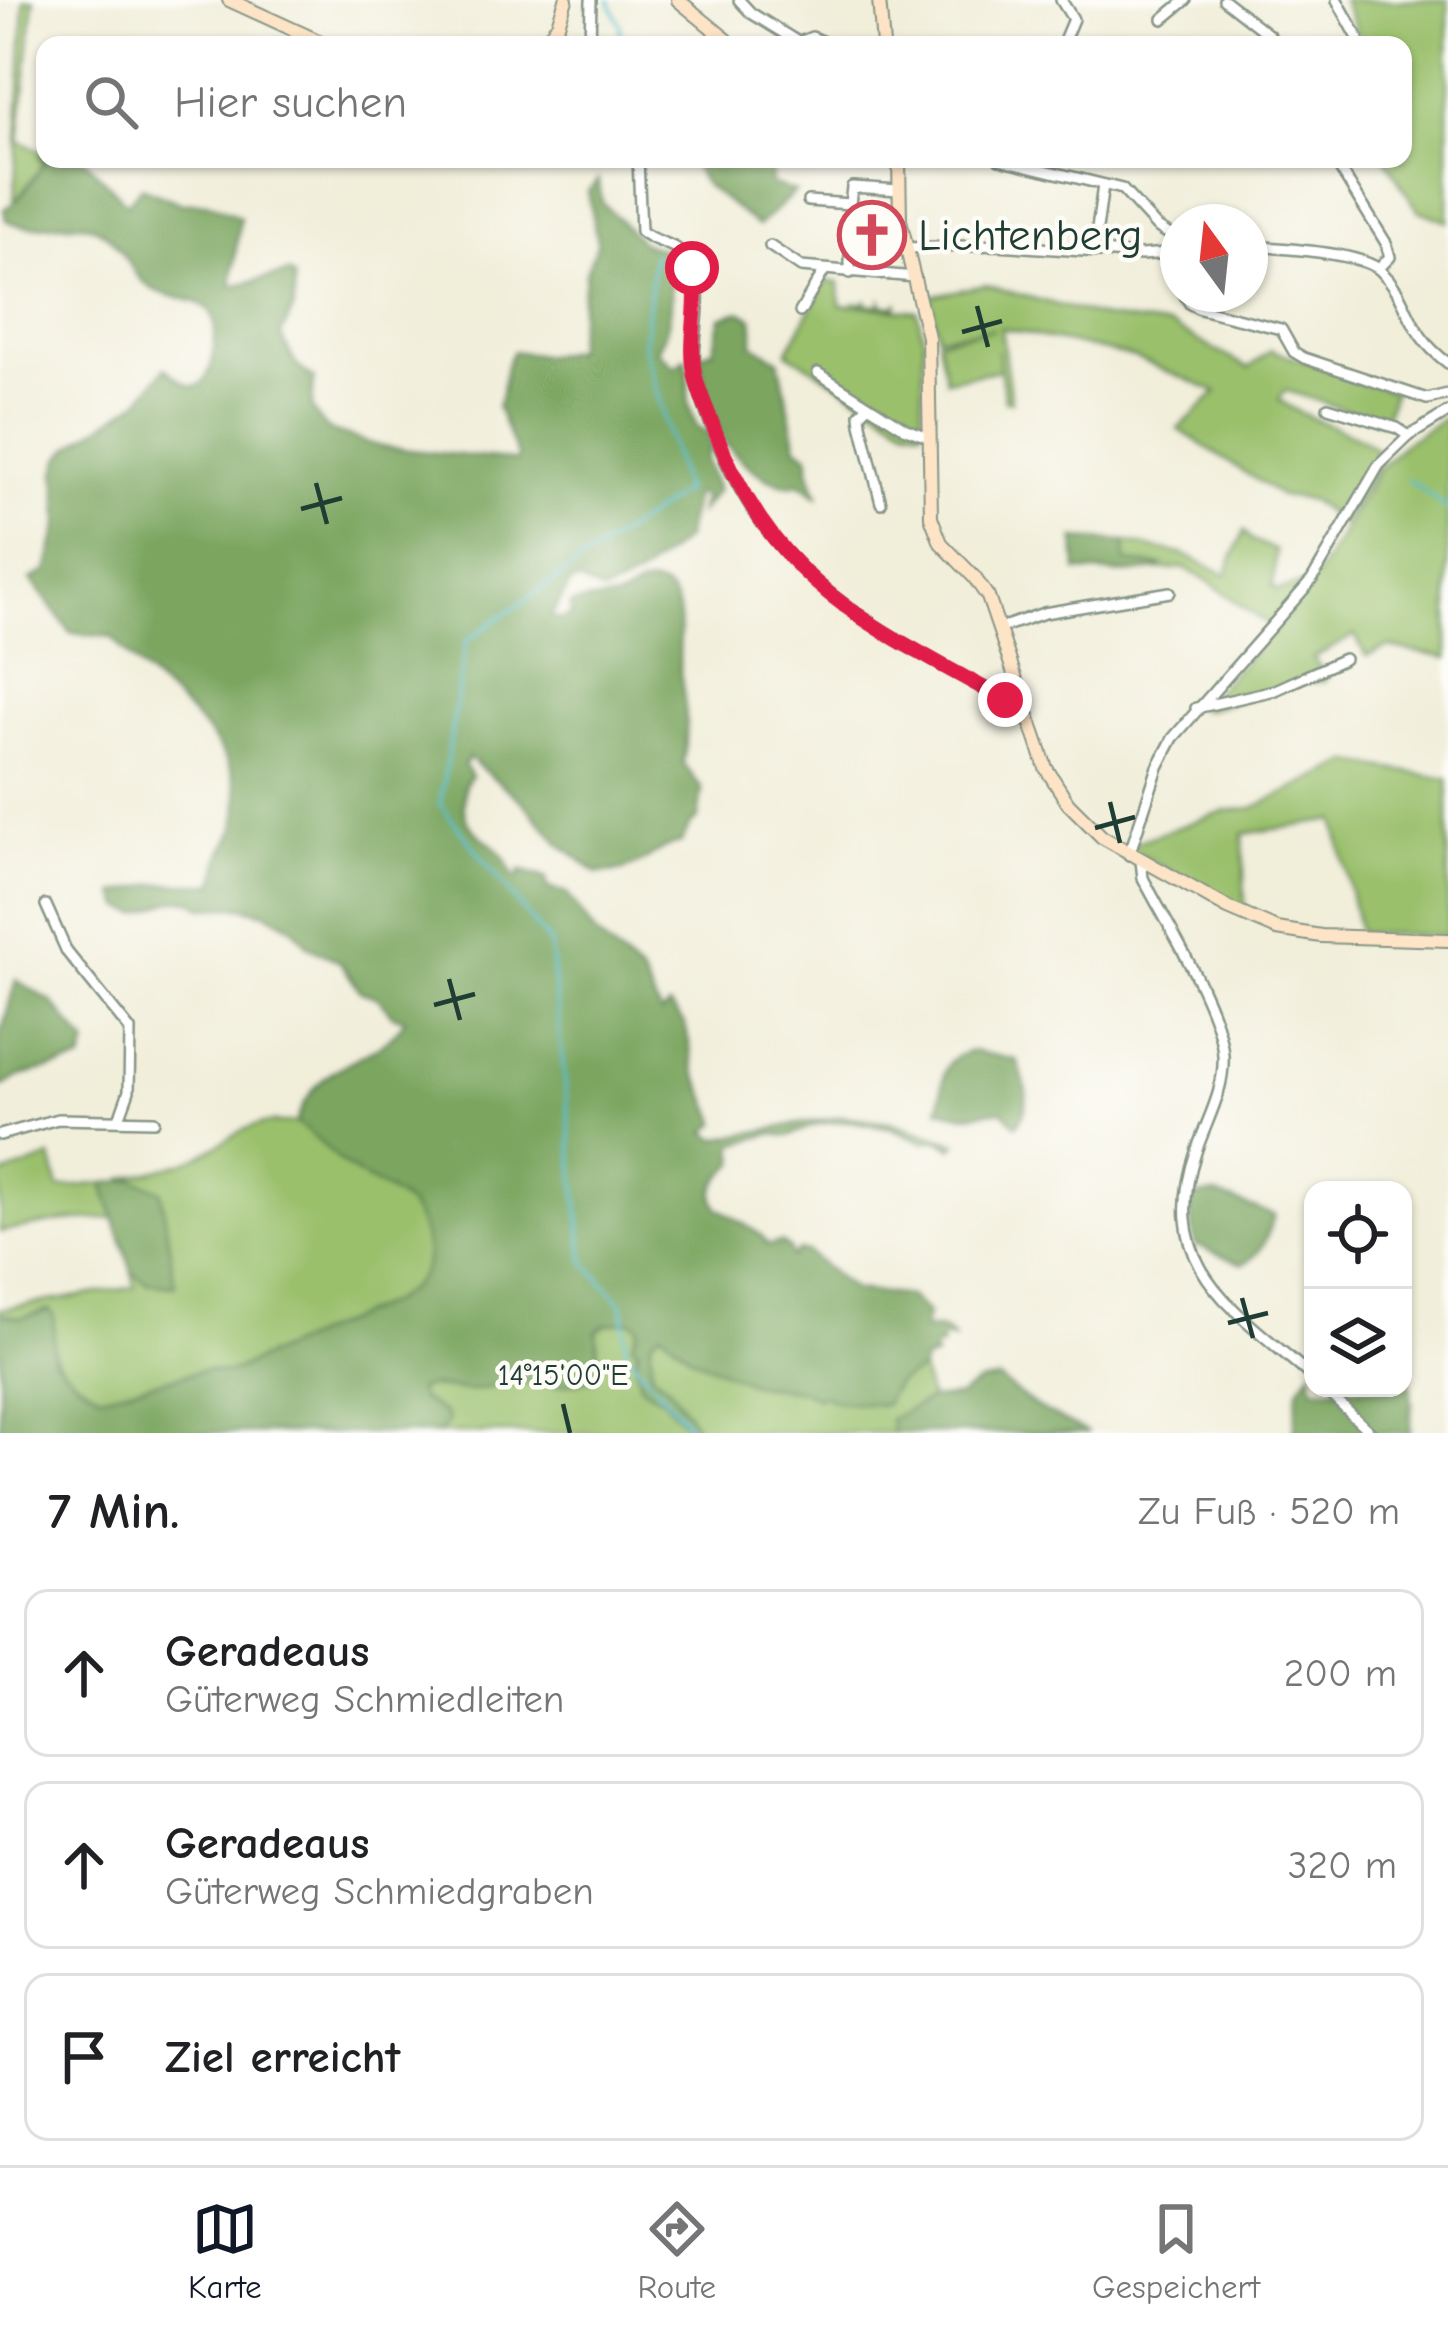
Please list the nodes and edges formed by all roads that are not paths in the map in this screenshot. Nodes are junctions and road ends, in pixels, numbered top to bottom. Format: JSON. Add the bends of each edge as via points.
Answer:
{"nodes":[{"id":1,"x":229,"y":0,"type":"edge"},
{"id":2,"x":566,"y":0,"type":"edge"},
{"id":3,"x":591,"y":0,"type":"edge"},
{"id":4,"x":678,"y":0,"type":"edge"},
{"id":5,"x":739,"y":0,"type":"edge"},
{"id":6,"x":1061,"y":0,"type":"edge"},
{"id":7,"x":1186,"y":0,"type":"edge"},
{"id":8,"x":1223,"y":0,"type":"edge"},
{"id":9,"x":1337,"y":0,"type":"edge"},
{"id":10,"x":875,"y":1,"type":"edge"},
{"id":11,"x":1162,"y":19,"type":"dead end"},
{"id":12,"x":307,"y":36,"type":"edge"},
{"id":13,"x":549,"y":36,"type":"edge"},
{"id":14,"x":590,"y":36,"type":"edge"},
{"id":15,"x":722,"y":36,"type":"edge"},
{"id":16,"x":786,"y":36,"type":"edge"},
{"id":17,"x":881,"y":36,"type":"edge"},
{"id":18,"x":1066,"y":36,"type":"edge"},
{"id":19,"x":1271,"y":36,"type":"edge"},
{"id":20,"x":1357,"y":36,"type":"edge"},
{"id":21,"x":638,"y":168,"type":"edge"},
{"id":22,"x":899,"y":168,"type":"edge"},
{"id":23,"x":1035,"y":168,"type":"edge"},
{"id":24,"x":1340,"y":168,"type":"edge"},
{"id":25,"x":1103,"y":185,"type":"junction"},
{"id":26,"x":899,"y":190,"type":"junction"},
{"id":27,"x":808,"y":201,"type":"dead end"},
{"id":28,"x":850,"y":204,"type":"junction"},
{"id":29,"x":1160,"y":229,"type":"edge"},
{"id":30,"x":770,"y":246,"type":"dead end"},
{"id":31,"x":907,"y":248,"type":"junction"},
{"id":32,"x":1268,"y":248,"type":"edge"},
{"id":33,"x":1094,"y":251,"type":"junction"},
{"id":34,"x":1160,"y":253,"type":"edge"},
{"id":35,"x":1379,"y":268,"type":"junction"},
{"id":36,"x":824,"y":271,"type":"junction"},
{"id":37,"x":850,"y":273,"type":"junction"},
{"id":38,"x":915,"y":277,"type":"junction"},
{"id":39,"x":800,"y":312,"type":"dead end"},
{"id":40,"x":1215,"y":312,"type":"edge"},
{"id":41,"x":1448,"y":363,"type":"edge"},
{"id":42,"x":818,"y":373,"type":"dead end"},
{"id":43,"x":1448,"y":394,"type":"edge"},
{"id":44,"x":868,"y":406,"type":"junction"},
{"id":45,"x":1328,"y":406,"type":"dead end"},
{"id":46,"x":1448,"y":412,"type":"edge"},
{"id":47,"x":1409,"y":436,"type":"junction"},
{"id":48,"x":928,"y":437,"type":"junction"},
{"id":49,"x":881,"y":503,"type":"dead end"},
{"id":50,"x":1170,"y":592,"type":"dead end"},
{"id":51,"x":1000,"y":628,"type":"junction"},
{"id":52,"x":1344,"y":659,"type":"dead end"},
{"id":53,"x":1022,"y":703,"type":"junction"},
{"id":54,"x":1196,"y":708,"type":"junction"},
{"id":55,"x":1135,"y":858,"type":"junction"},
{"id":56,"x":46,"y":905,"type":"dead end"},
{"id":57,"x":1448,"y":940,"type":"edge"},
{"id":58,"x":119,"y":1119,"type":"junction"},
{"id":59,"x":154,"y":1120,"type":"dead end"},
{"id":60,"x":0,"y":1135,"type":"edge"},
{"id":61,"x":1304,"y":1370,"type":"edge"},
{"id":62,"x":1333,"y":1397,"type":"edge"},
{"id":63,"x":1371,"y":1433,"type":"edge"}],
"edges":[{"from":1,"to":12,"type":"street"},
{"from":2,"to":13,"type":"street"},
{"from":3,"to":14,"type":"street"},
{"from":4,"to":15,"type":"street"},
{"from":5,"to":16,"type":"street"},
{"from":6,"to":18,"type":"street","via":[[1073,16]]},
{"from":7,"to":11,"type":"street"},
{"from":8,"to":19,"type":"street"},
{"from":9,"to":20,"type":"street"},
{"from":10,"to":17,"type":"street"},
{"from":21,"to":53,"type":"street","via":[[641,231],[679,250],[692,268],[694,374],[737,485],[776,543],[858,618]]},
{"from":22,"to":26,"type":"street"},
{"from":23,"to":25,"type":"street"},
{"from":24,"to":35,"type":"street","via":[[1386,243],[1390,257]]},
{"from":25,"to":29,"type":"street","via":[[1131,195]]},
{"from":25,"to":33,"type":"street"},
{"from":26,"to":28,"type":"street","via":[[852,188]]},
{"from":26,"to":31,"type":"street"},
{"from":27,"to":28,"type":"street"},
{"from":28,"to":37,"type":"street"},
{"from":30,"to":36,"type":"street","via":[[801,267]]},
{"from":31,"to":33,"type":"street"},
{"from":31,"to":38,"type":"street"},
{"from":32,"to":35,"type":"street"},
{"from":33,"to":34,"type":"street"},
{"from":35,"to":41,"type":"street","via":[[1420,340]]},
{"from":36,"to":37,"type":"street"},
{"from":36,"to":39,"type":"street"},
{"from":37,"to":38,"type":"street"},
{"from":38,"to":48,"type":"street","via":[[928,337]]},
{"from":40,"to":43,"type":"street","via":[[1277,327],[1304,358],[1427,399]]},
{"from":42,"to":44,"type":"street"},
{"from":44,"to":48,"type":"street"},
{"from":44,"to":49,"type":"street","via":[[860,414]]},
{"from":45,"to":47,"type":"street"},
{"from":46,"to":47,"type":"street"},
{"from":47,"to":54,"type":"street","via":[[1373,473],[1312,580]]},
{"from":48,"to":51,"type":"street","via":[[934,528],[980,584]]},
{"from":50,"to":51,"type":"street"},
{"from":51,"to":53,"type":"street"},
{"from":52,"to":54,"type":"street","via":[[1275,690]]},
{"from":53,"to":55,"type":"street","via":[[1058,789],[1089,826]]},
{"from":54,"to":55,"type":"street","via":[[1158,767]]},
{"from":55,"to":57,"type":"street","via":[[1277,929]]},
{"from":55,"to":61,"type":"street","via":[[1222,1046],[1220,1091],[1186,1188],[1189,1237],[1228,1307]]},
{"from":56,"to":58,"type":"street","via":[[67,952],[130,1030],[129,1090]]},
{"from":58,"to":59,"type":"street"},
{"from":58,"to":60,"type":"street","via":[[58,1119]]},
{"from":62,"to":63,"type":"street"}]}
